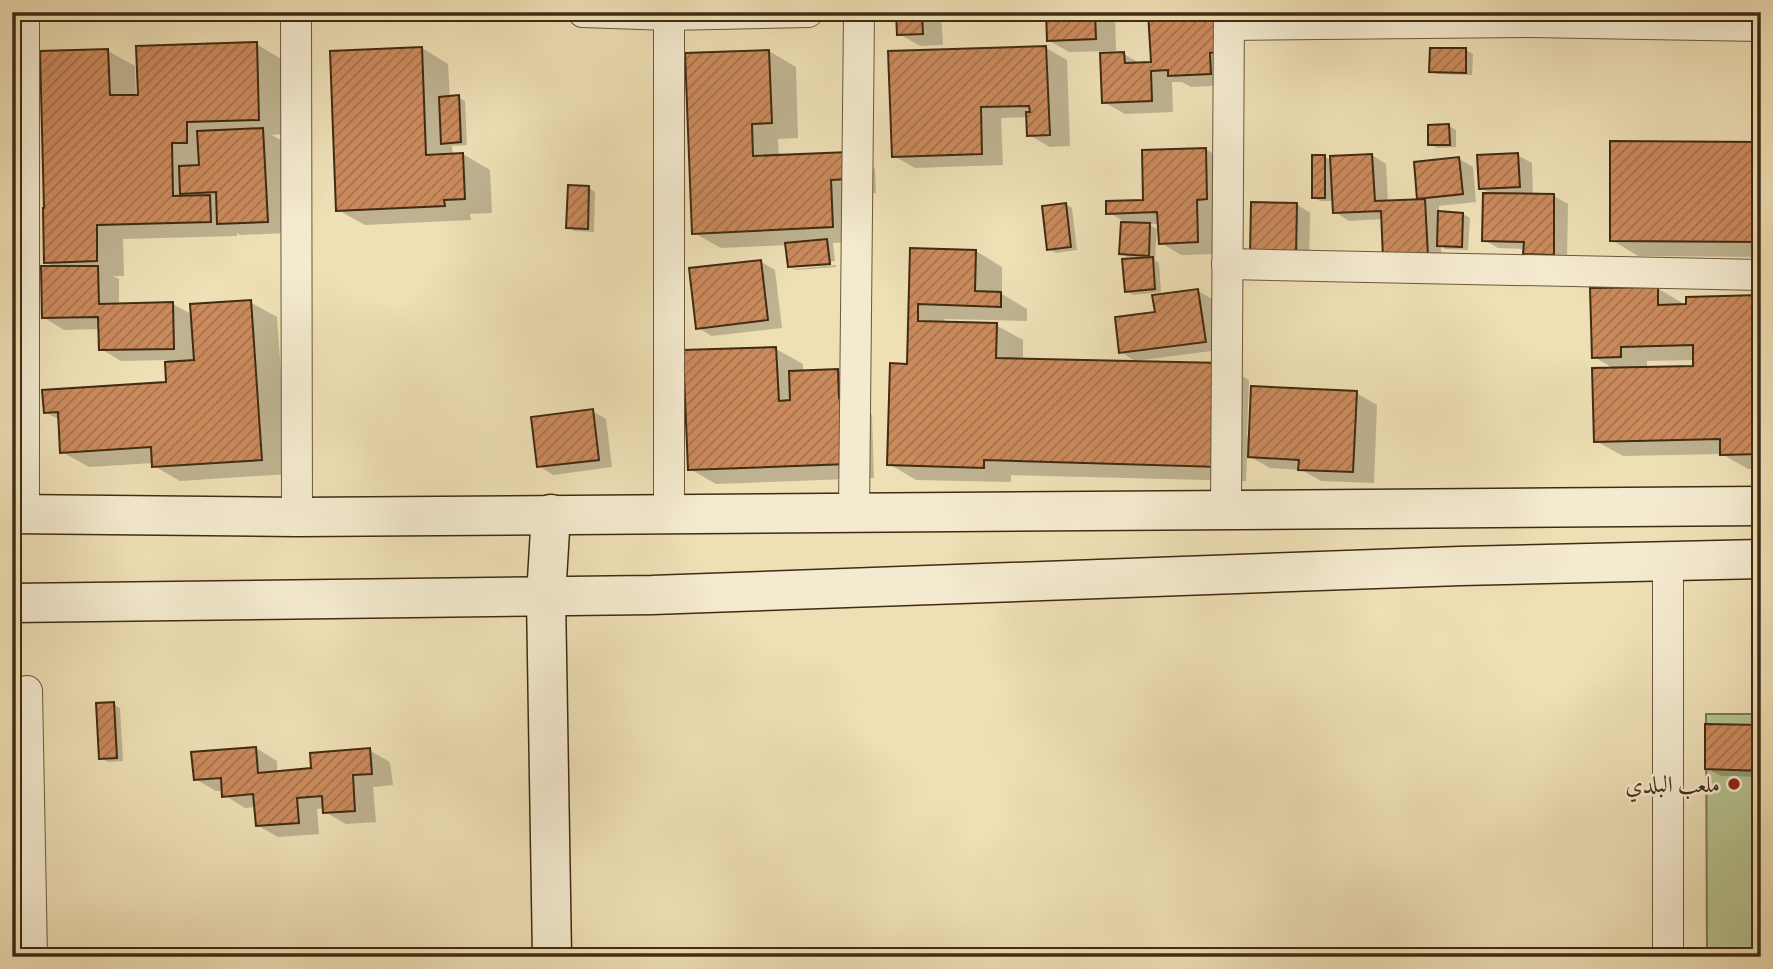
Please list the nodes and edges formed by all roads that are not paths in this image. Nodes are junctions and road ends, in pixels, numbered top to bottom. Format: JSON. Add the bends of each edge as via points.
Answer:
{"nodes":[{"id":1,"x":24,"y":12,"type":"edge"},
{"id":2,"x":296,"y":12,"type":"edge"},
{"id":3,"x":583,"y":12,"type":"edge"},
{"id":4,"x":808,"y":12,"type":"edge"},
{"id":5,"x":859,"y":12,"type":"edge"},
{"id":6,"x":669,"y":14,"type":"edge"},
{"id":7,"x":1529,"y":17,"type":"edge"},
{"id":8,"x":1229,"y":18,"type":"edge"},
{"id":9,"x":1761,"y":26,"type":"edge"},
{"id":10,"x":1227,"y":264,"type":"junction"},
{"id":11,"x":1761,"y":275,"type":"edge"},
{"id":12,"x":1761,"y":506,"type":"edge"},
{"id":13,"x":1226,"y":510,"type":"junction"},
{"id":14,"x":854,"y":512,"type":"junction"},
{"id":15,"x":18,"y":514,"type":"edge"},
{"id":16,"x":551,"y":514,"type":"junction"},
{"id":17,"x":669,"y":514,"type":"junction"},
{"id":18,"x":297,"y":517,"type":"junction"},
{"id":19,"x":1761,"y":559,"type":"edge"},
{"id":20,"x":1668,"y":561,"type":"junction"},
{"id":21,"x":546,"y":596,"type":"junction"},
{"id":22,"x":12,"y":603,"type":"edge"},
{"id":23,"x":27,"y":691,"type":"dead end"},
{"id":24,"x":32,"y":957,"type":"edge"},
{"id":25,"x":552,"y":957,"type":"edge"},
{"id":26,"x":1668,"y":957,"type":"edge"}],
"edges":[{"from":1,"to":15,"type":"street"},
{"from":2,"to":18,"type":"street"},
{"from":3,"to":6,"type":"street"},
{"from":4,"to":6,"type":"street"},
{"from":5,"to":14,"type":"street"},
{"from":6,"to":17,"type":"street"},
{"from":7,"to":8,"type":"street"},
{"from":7,"to":9,"type":"street"},
{"from":8,"to":10,"type":"street"},
{"from":10,"to":11,"type":"street"},
{"from":10,"to":13,"type":"street"},
{"from":12,"to":13,"type":"main road"},
{"from":13,"to":14,"type":"main road"},
{"from":14,"to":17,"type":"main road"},
{"from":15,"to":18,"type":"main road"},
{"from":16,"to":17,"type":"main road"},
{"from":16,"to":18,"type":"main road"},
{"from":16,"to":21,"type":"main road"},
{"from":19,"to":20,"type":"main road"},
{"from":20,"to":21,"type":"main road"},
{"from":20,"to":26,"type":"street"},
{"from":21,"to":22,"type":"main road"},
{"from":21,"to":25,"type":"main road"},
{"from":23,"to":24,"type":"street"}]}
